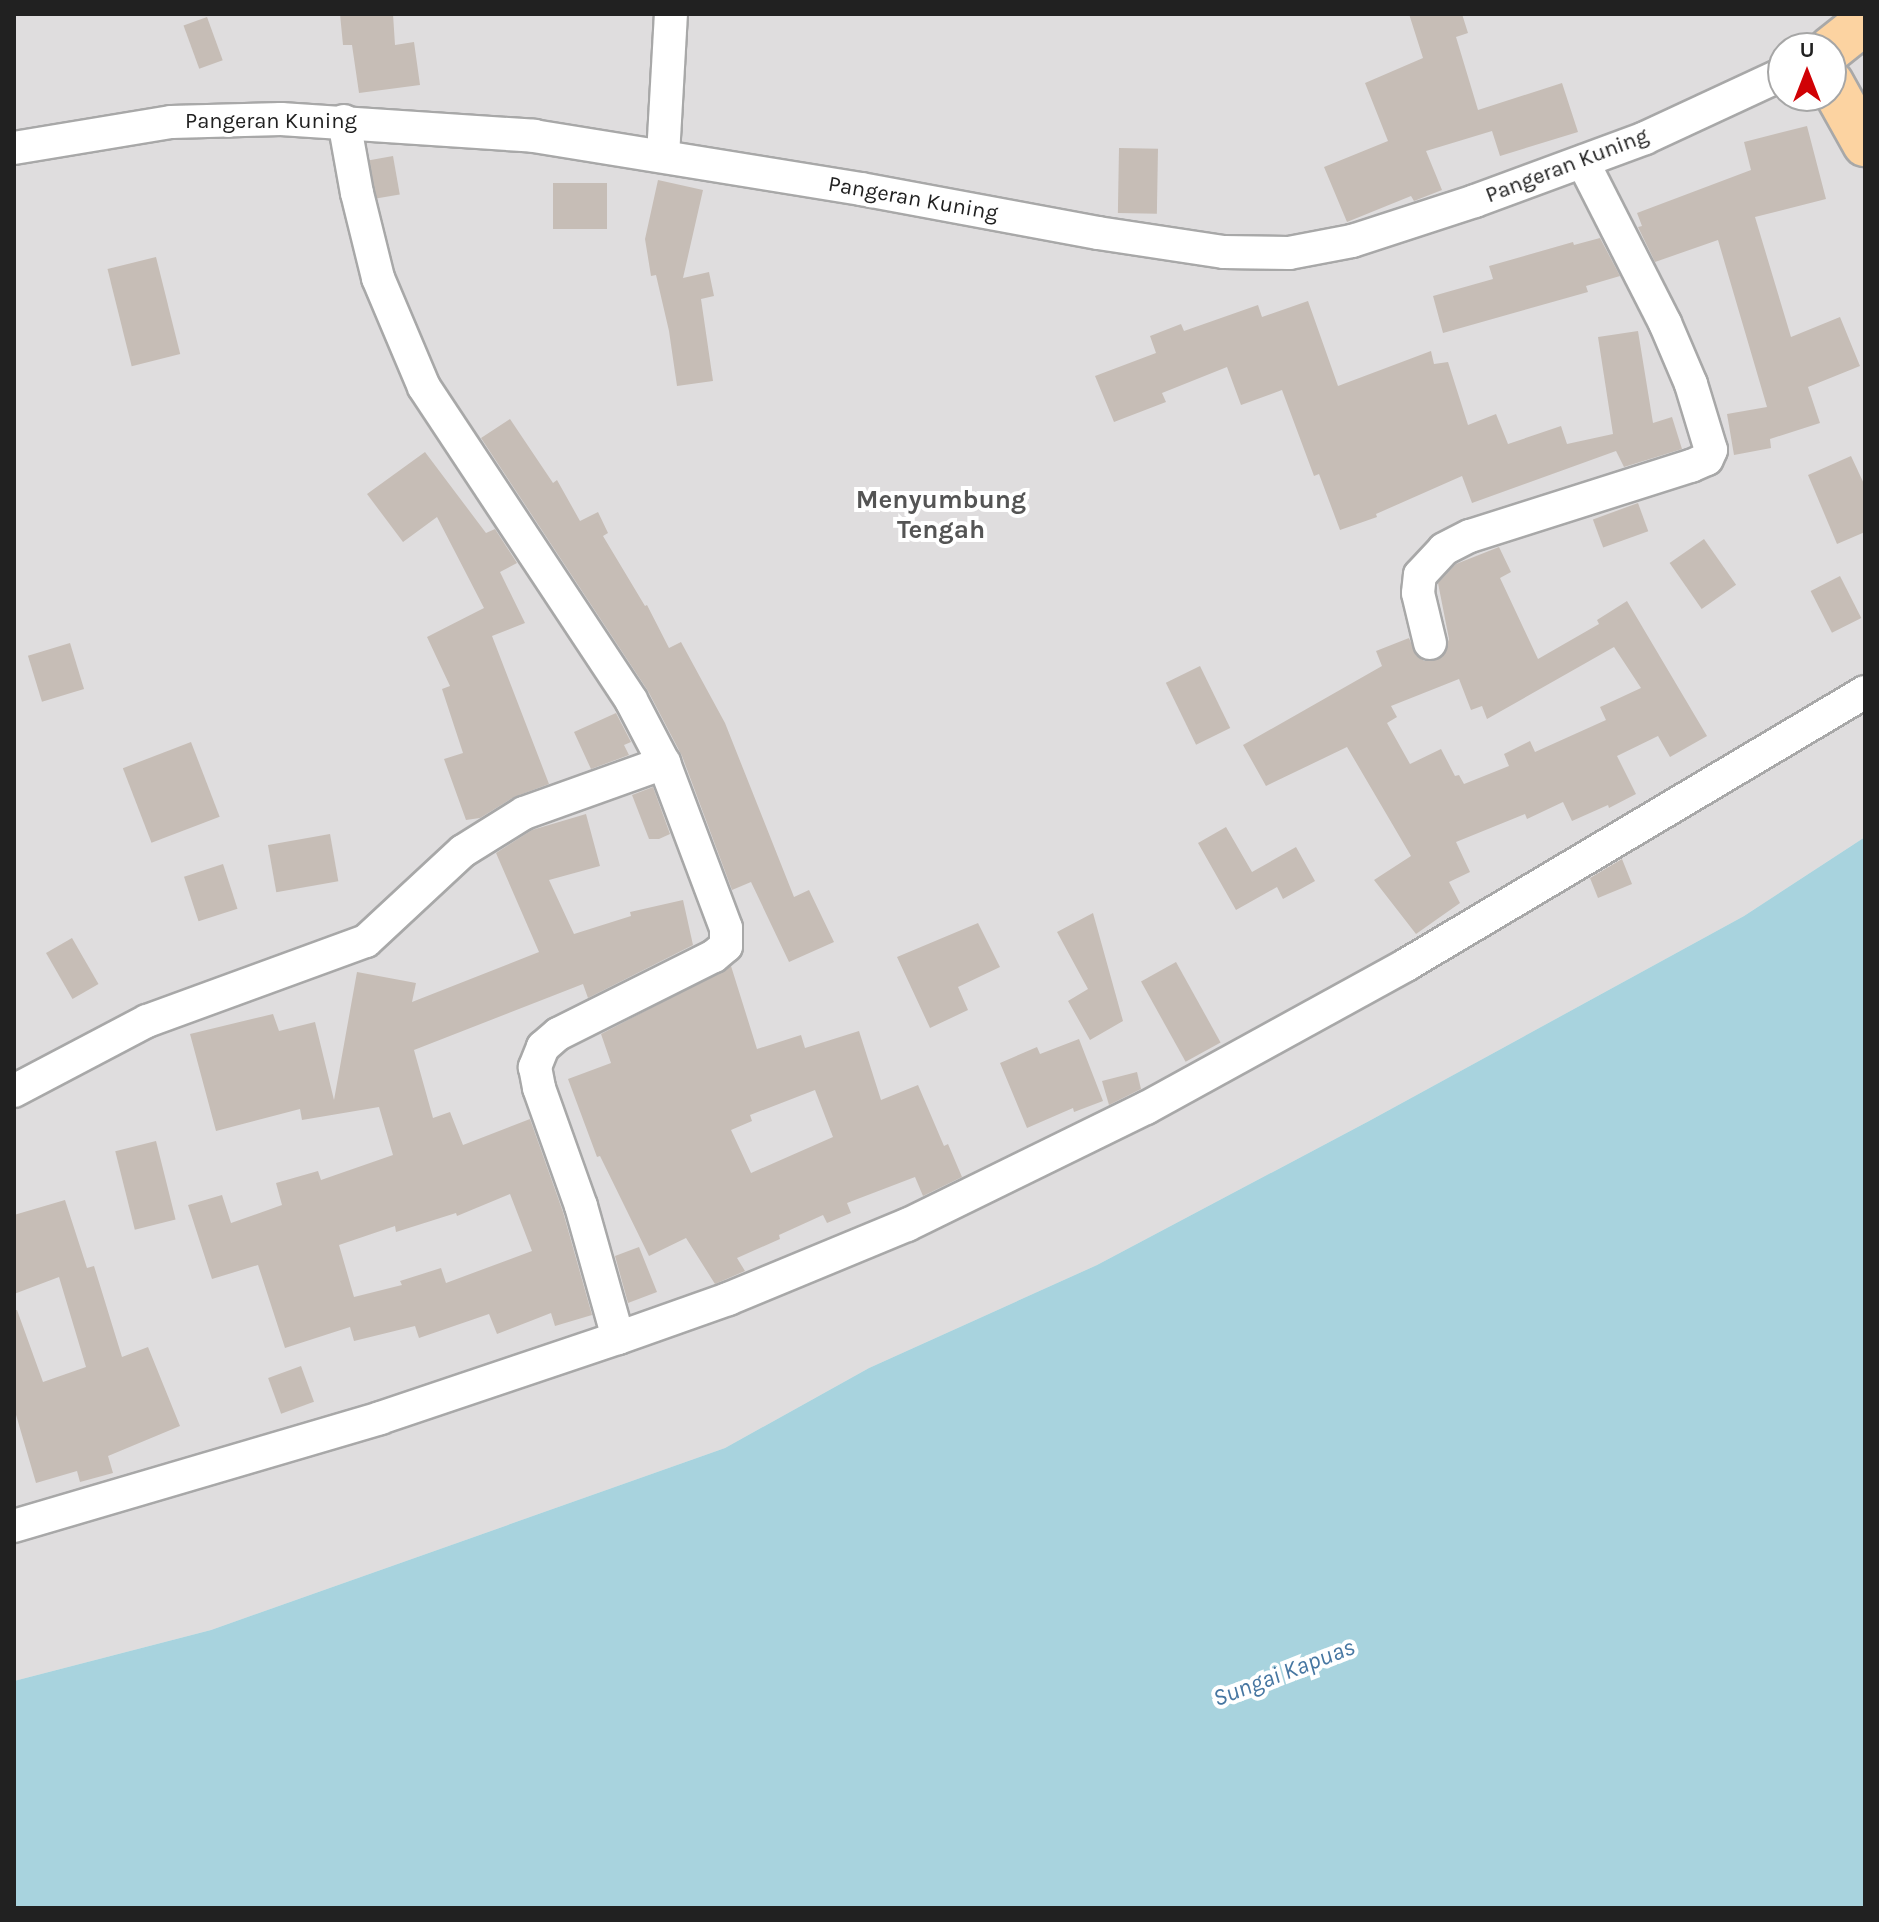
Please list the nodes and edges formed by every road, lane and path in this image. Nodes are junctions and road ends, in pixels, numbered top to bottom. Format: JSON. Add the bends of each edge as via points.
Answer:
{"nodes":[{"id":1,"x":671,"y":14,"type":"edge"},
{"id":2,"x":1865,"y":22,"type":"edge"},
{"id":3,"x":1847,"y":36,"type":"edge"},
{"id":4,"x":1767,"y":81,"type":"edge"},
{"id":5,"x":1847,"y":112,"type":"edge"},
{"id":6,"x":344,"y":121,"type":"junction"},
{"id":7,"x":1865,"y":144,"type":"edge"},
{"id":8,"x":14,"y":148,"type":"edge"},
{"id":9,"x":663,"y":156,"type":"junction"},
{"id":10,"x":1583,"y":162,"type":"junction"},
{"id":11,"x":1430,"y":643,"type":"dead end"},
{"id":12,"x":1865,"y":692,"type":"edge"},
{"id":13,"x":664,"y":763,"type":"junction"},
{"id":14,"x":14,"y":1091,"type":"edge"},
{"id":15,"x":618,"y":1338,"type":"junction"},
{"id":16,"x":14,"y":1526,"type":"edge"}],
"edges":[{"from":1,"to":9,"type":"street"},
{"from":2,"to":3,"type":"main road"},
{"from":4,"to":10,"type":"street","name":"Pangeran Kuning"},
{"from":5,"to":7,"type":"main road"},
{"from":6,"to":8,"type":"street","name":"Pangeran Kuning","via":[[171,122]]},
{"from":6,"to":9,"type":"street","name":"Pangeran Kuning","via":[[534,136]]},
{"from":6,"to":13,"type":"street","via":[[378,278],[424,387],[588,632]]},
{"from":9,"to":10,"type":"street","name":"Pangeran Kuning","via":[[1098,233],[1224,252],[1289,253],[1352,241]]},
{"from":10,"to":11,"type":"street","via":[[1665,323],[1711,450],[1707,459],[1691,466],[1470,536],[1444,549],[1420,575],[1418,593]]},
{"from":12,"to":15,"type":"street","via":[[1406,965],[1146,1108],[907,1225]]},
{"from":13,"to":14,"type":"street","via":[[524,813],[463,851],[366,941],[147,1021]]},
{"from":13,"to":15,"type":"street","via":[[721,910],[726,946],[558,1034],[543,1047],[535,1067]]},
{"from":15,"to":16,"type":"street","via":[[380,1418]]}]}
